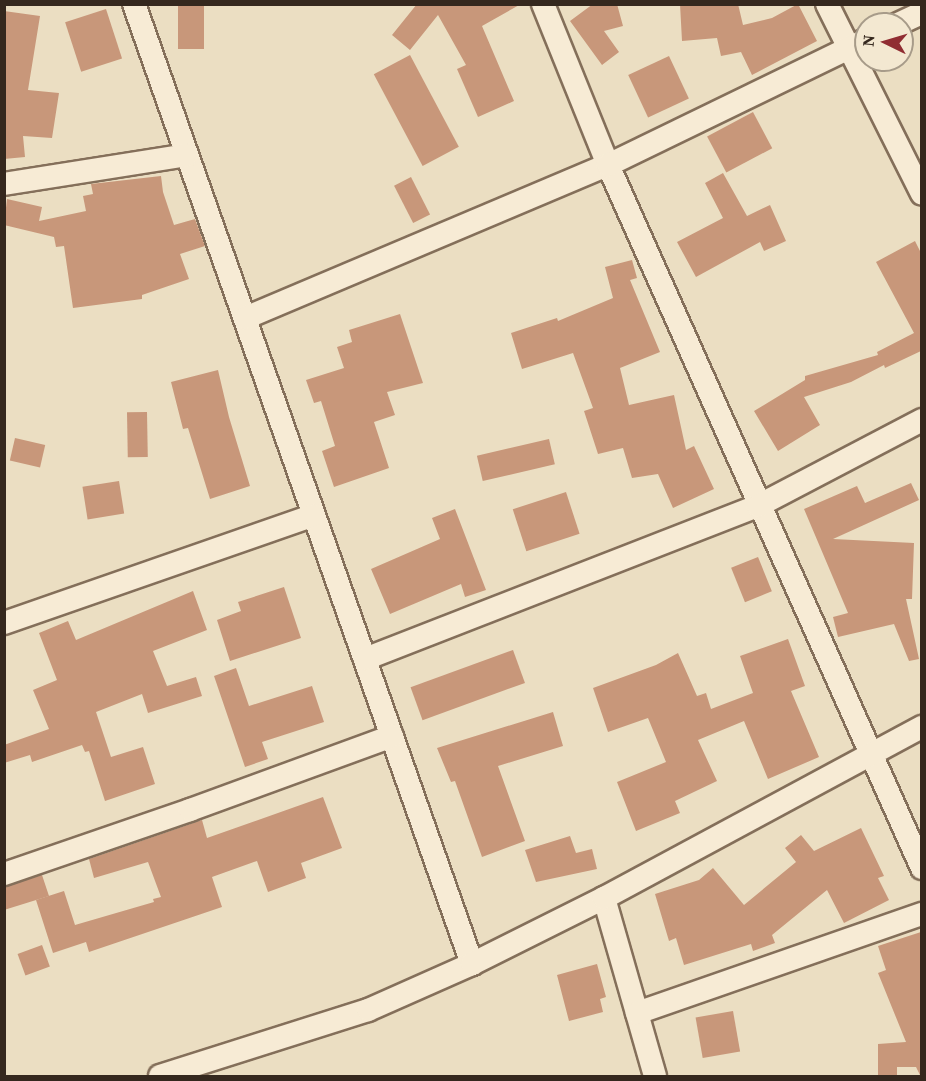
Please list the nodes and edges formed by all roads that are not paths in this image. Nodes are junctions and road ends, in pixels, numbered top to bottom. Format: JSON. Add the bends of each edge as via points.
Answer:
{"nodes":[{"id":1,"x":134,"y":4,"type":"edge"},
{"id":2,"x":543,"y":4,"type":"edge"},
{"id":3,"x":827,"y":4,"type":"edge"},
{"id":4,"x":854,"y":40,"type":"edge"},
{"id":5,"x":854,"y":45,"type":"edge"},
{"id":6,"x":869,"y":72,"type":"edge"},
{"id":7,"x":187,"y":155,"type":"junction"},
{"id":8,"x":608,"y":165,"type":"junction"},
{"id":9,"x":4,"y":184,"type":"edge"},
{"id":10,"x":921,"y":194,"type":"edge"},
{"id":11,"x":245,"y":318,"type":"junction"},
{"id":12,"x":921,"y":420,"type":"edge"},
{"id":13,"x":758,"y":506,"type":"junction"},
{"id":14,"x":314,"y":515,"type":"junction"},
{"id":15,"x":4,"y":623,"type":"edge"},
{"id":16,"x":365,"y":659,"type":"junction"},
{"id":17,"x":921,"y":728,"type":"edge"},
{"id":18,"x":392,"y":735,"type":"junction"},
{"id":19,"x":871,"y":755,"type":"junction"},
{"id":20,"x":921,"y":868,"type":"edge"},
{"id":21,"x":4,"y":874,"type":"edge"},
{"id":22,"x":604,"y":898,"type":"junction"},
{"id":23,"x":921,"y":914,"type":"edge"},
{"id":24,"x":472,"y":964,"type":"junction"},
{"id":25,"x":637,"y":1013,"type":"junction"},
{"id":26,"x":160,"y":1077,"type":"edge"},
{"id":27,"x":655,"y":1077,"type":"edge"}],
"edges":[{"from":1,"to":7,"type":"street"},
{"from":2,"to":8,"type":"street"},
{"from":3,"to":4,"type":"street"},
{"from":5,"to":8,"type":"street"},
{"from":6,"to":10,"type":"street"},
{"from":7,"to":9,"type":"street"},
{"from":7,"to":11,"type":"street"},
{"from":8,"to":11,"type":"street"},
{"from":8,"to":13,"type":"street"},
{"from":11,"to":14,"type":"street"},
{"from":12,"to":13,"type":"street"},
{"from":13,"to":16,"type":"street"},
{"from":13,"to":19,"type":"street"},
{"from":14,"to":15,"type":"street"},
{"from":14,"to":16,"type":"street"},
{"from":16,"to":18,"type":"street"},
{"from":17,"to":19,"type":"street"},
{"from":18,"to":21,"type":"street"},
{"from":18,"to":24,"type":"street"},
{"from":19,"to":20,"type":"street"},
{"from":19,"to":22,"type":"street"},
{"from":22,"to":24,"type":"street"},
{"from":22,"to":25,"type":"street"},
{"from":23,"to":25,"type":"street"},
{"from":24,"to":26,"type":"street","via":[[368,1010]]},
{"from":25,"to":27,"type":"street"}]}
